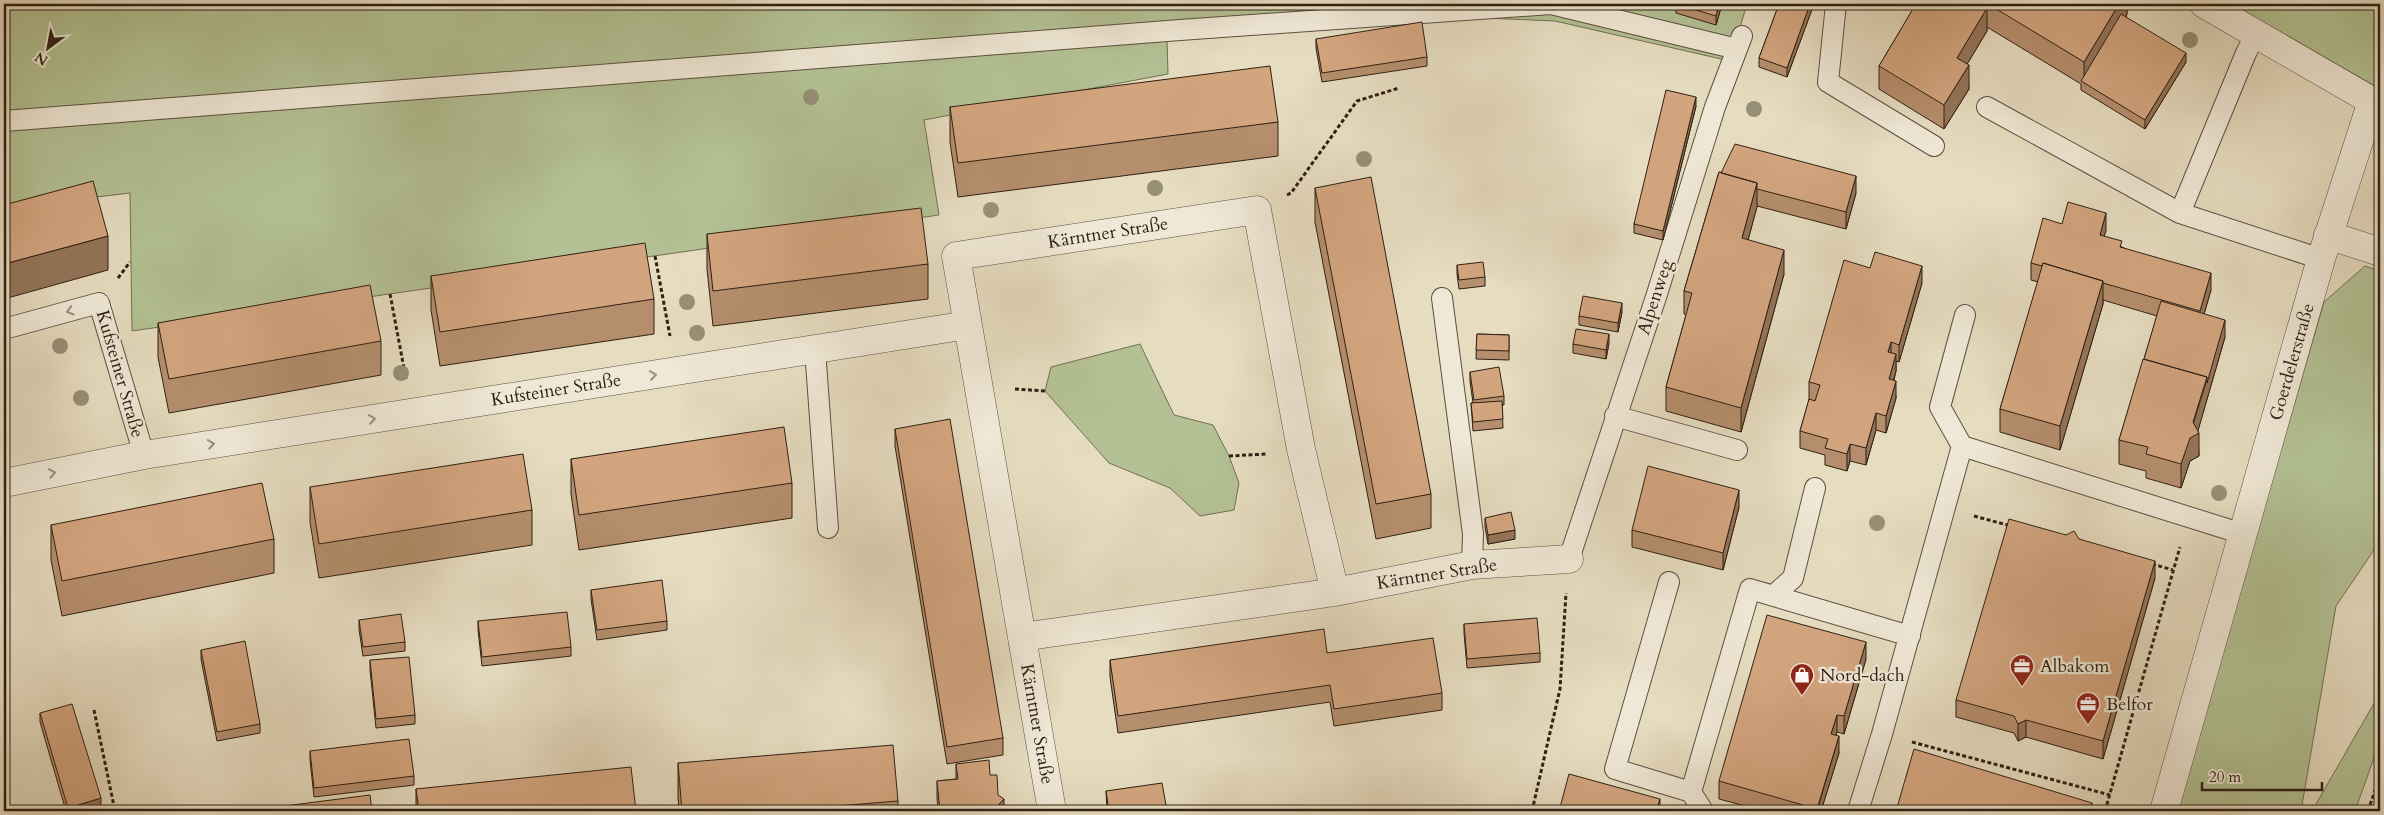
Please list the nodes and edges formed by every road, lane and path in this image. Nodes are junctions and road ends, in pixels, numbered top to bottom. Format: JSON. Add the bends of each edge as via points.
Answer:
{"nodes":[{"id":1,"x":1551,"y":4,"type":"edge"},
{"id":2,"x":1836,"y":4,"type":"edge"},
{"id":3,"x":2204,"y":4,"type":"edge"},
{"id":4,"x":2256,"y":34,"type":"junction"},
{"id":5,"x":1399,"y":88,"type":"dead end"},
{"id":6,"x":1987,"y":107,"type":"dead end"},
{"id":7,"x":4,"y":122,"type":"edge"},
{"id":8,"x":1934,"y":146,"type":"dead end"},
{"id":9,"x":1257,"y":210,"type":"junction"},
{"id":10,"x":2180,"y":213,"type":"junction"},
{"id":11,"x":2325,"y":247,"type":"junction"},
{"id":12,"x":2380,"y":252,"type":"edge"},
{"id":13,"x":655,"y":256,"type":"dead end"},
{"id":14,"x":390,"y":294,"type":"dead end"},
{"id":15,"x":1442,"y":298,"type":"dead end"},
{"id":16,"x":1965,"y":315,"type":"dead end"},
{"id":17,"x":968,"y":325,"type":"junction"},
{"id":18,"x":4,"y":329,"type":"edge"},
{"id":19,"x":815,"y":349,"type":"junction"},
{"id":20,"x":676,"y":371,"type":"junction"},
{"id":21,"x":412,"y":412,"type":"junction"},
{"id":22,"x":1615,"y":416,"type":"junction"},
{"id":23,"x":1962,"y":446,"type":"junction"},
{"id":24,"x":1737,"y":450,"type":"dead end"},
{"id":25,"x":144,"y":455,"type":"junction"},
{"id":26,"x":4,"y":483,"type":"edge"},
{"id":27,"x":1816,"y":488,"type":"dead end"},
{"id":28,"x":1945,"y":508,"type":"junction"},
{"id":29,"x":828,"y":528,"type":"dead end"},
{"id":30,"x":2021,"y":529,"type":"edge"},
{"id":31,"x":2243,"y":534,"type":"junction"},
{"id":32,"x":1569,"y":559,"type":"junction"},
{"id":33,"x":2145,"y":562,"type":"edge"},
{"id":34,"x":1472,"y":565,"type":"junction"},
{"id":35,"x":1669,"y":582,"type":"dead end"},
{"id":36,"x":1335,"y":592,"type":"junction"},
{"id":37,"x":1773,"y":596,"type":"junction"},
{"id":38,"x":1910,"y":636,"type":"junction"},
{"id":39,"x":1022,"y":637,"type":"junction"},
{"id":40,"x":94,"y":710,"type":"dead end"},
{"id":41,"x":1882,"y":734,"type":"junction"},
{"id":42,"x":2380,"y":776,"type":"edge"},
{"id":43,"x":1691,"y":792,"type":"junction"},
{"id":44,"x":2110,"y":795,"type":"junction"},
{"id":45,"x":115,"y":811,"type":"edge"},
{"id":46,"x":1052,"y":811,"type":"edge"},
{"id":47,"x":1532,"y":811,"type":"edge"},
{"id":48,"x":1702,"y":811,"type":"edge"},
{"id":49,"x":1858,"y":811,"type":"edge"},
{"id":50,"x":2105,"y":811,"type":"edge"},
{"id":51,"x":2164,"y":811,"type":"edge"},
{"id":52,"x":2368,"y":811,"type":"edge"}],
"edges":[{"from":1,"to":7,"type":"lane","via":[[1190,29]]},
{"from":1,"to":22,"type":"lane","name":"Alpenweg","via":[[1740,42]]},
{"from":2,"to":8,"type":"lane","via":[[1828,82]]},
{"from":3,"to":4,"type":"street","name":"Goerdelerstraße"},
{"from":4,"to":10,"type":"lane"},
{"from":4,"to":11,"type":"street","name":"Goerdelerstraße","via":[[2372,101]]},
{"from":5,"to":9,"type":"path","via":[[1357,101],[1291,193]]},
{"from":6,"to":10,"type":"lane"},
{"from":9,"to":17,"type":"street","name":"Kärntner Straße","via":[[956,256]]},
{"from":9,"to":36,"type":"street","via":[[1301,449]]},
{"from":10,"to":11,"type":"lane"},
{"from":11,"to":12,"type":"street"},
{"from":11,"to":31,"type":"street","name":"Goerdelerstraße"},
{"from":13,"to":20,"type":"path"},
{"from":14,"to":21,"type":"path"},
{"from":15,"to":34,"type":"lane","via":[[1473,534]]},
{"from":16,"to":23,"type":"lane","via":[[1940,407]]},
{"from":17,"to":19,"type":"street","name":"Kufsteiner Straße"},
{"from":17,"to":39,"type":"street","name":"Kärntner Straße"},
{"from":25,"to":18,"type":"lane","name":"Kufsteiner Straße","one_way":true,"via":[[99,303]]},
{"from":19,"to":20,"type":"street","name":"Kufsteiner Straße"},
{"from":19,"to":29,"type":"lane"},
{"from":21,"to":20,"type":"street","name":"Kufsteiner Straße","one_way":true},
{"from":25,"to":21,"type":"street","name":"Kufsteiner Straße","one_way":true},
{"from":22,"to":24,"type":"lane"},
{"from":22,"to":32,"type":"lane","name":"Alpenweg"},
{"from":23,"to":28,"type":"lane"},
{"from":23,"to":31,"type":"lane"},
{"from":26,"to":25,"type":"street","name":"Kufsteiner Straße","one_way":true},
{"from":27,"to":37,"type":"lane","via":[[1793,578]]},
{"from":28,"to":30,"type":"path"},
{"from":28,"to":38,"type":"lane"},
{"from":31,"to":51,"type":"street","name":"Goerdelerstraße"},
{"from":32,"to":34,"type":"street","name":"Kärntner Straße"},
{"from":32,"to":47,"type":"path","via":[[1560,689]]},
{"from":33,"to":44,"type":"path","via":[[2174,570]]},
{"from":34,"to":36,"type":"street","name":"Kärntner Straße"},
{"from":35,"to":43,"type":"lane","via":[[1615,769]]},
{"from":36,"to":39,"type":"street","name":"Kärntner Straße"},
{"from":37,"to":38,"type":"lane"},
{"from":37,"to":43,"type":"lane","via":[[1750,589]]},
{"from":38,"to":41,"type":"lane"},
{"from":39,"to":46,"type":"street","name":"Kärntner Straße"},
{"from":40,"to":45,"type":"path"},
{"from":41,"to":44,"type":"path"},
{"from":41,"to":49,"type":"lane"},
{"from":42,"to":52,"type":"path"},
{"from":43,"to":48,"type":"lane"},
{"from":44,"to":50,"type":"path"}]}
